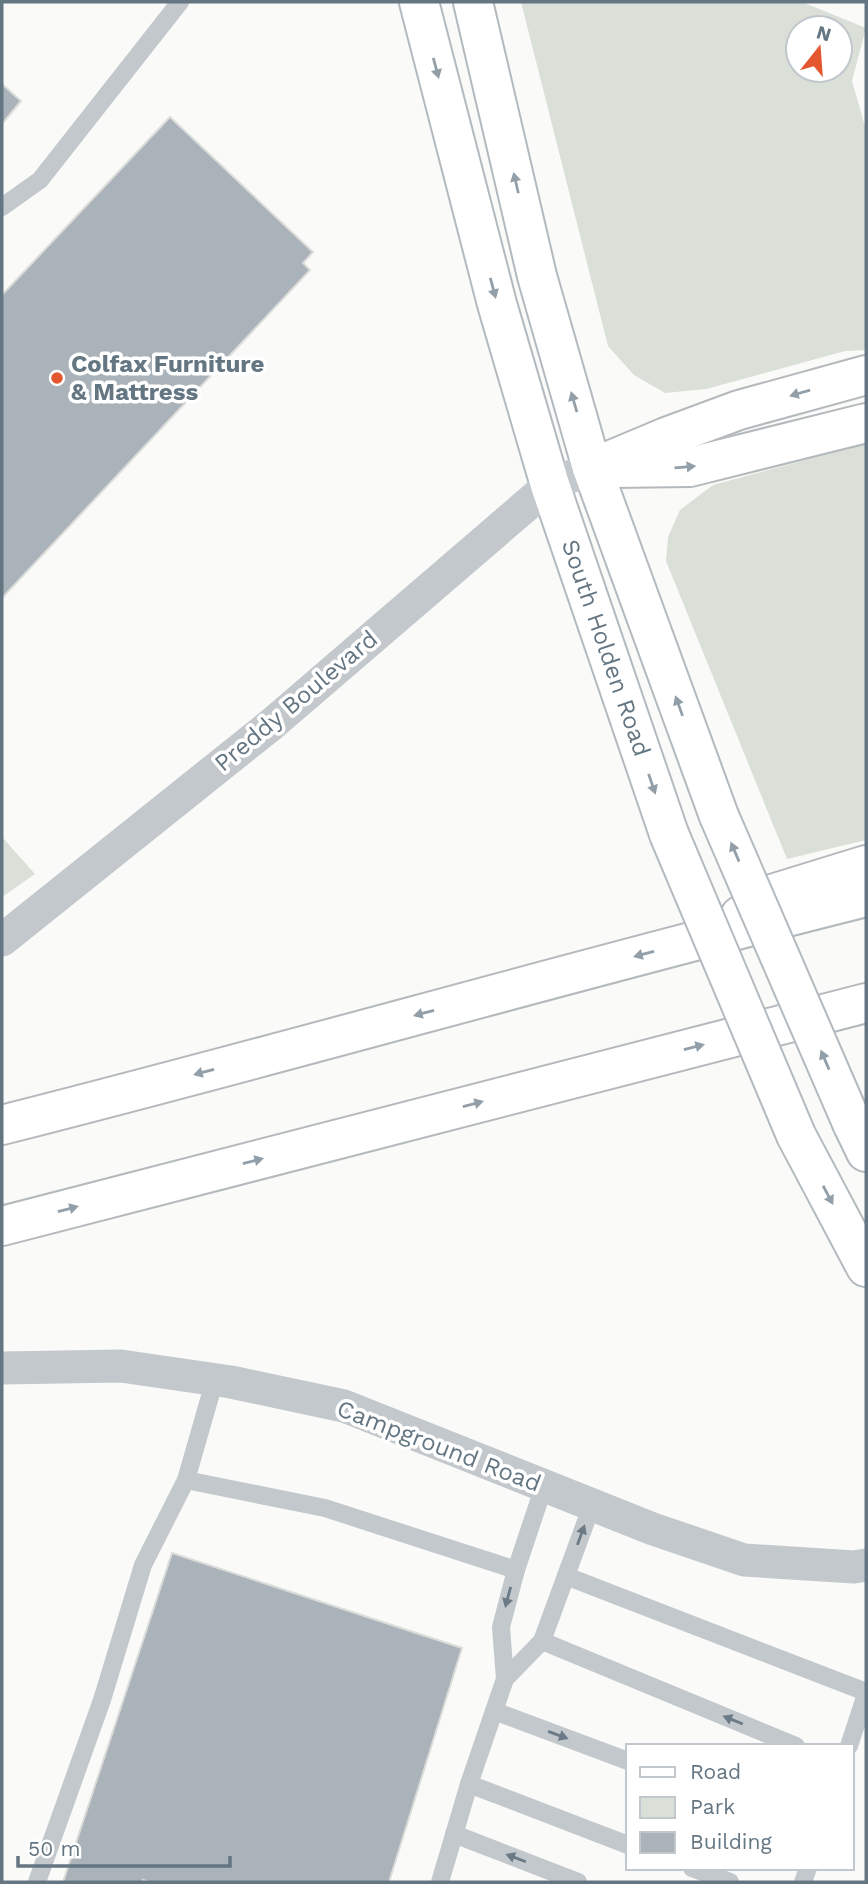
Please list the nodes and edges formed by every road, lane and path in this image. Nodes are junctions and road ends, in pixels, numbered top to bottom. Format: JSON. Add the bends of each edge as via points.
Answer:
{"nodes":[{"id":1,"x":180,"y":2,"type":"edge"},
{"id":2,"x":419,"y":2,"type":"edge"},
{"id":3,"x":474,"y":2,"type":"edge"},
{"id":4,"x":2,"y":207,"type":"edge"},
{"id":5,"x":866,"y":375,"type":"edge"},
{"id":6,"x":866,"y":423,"type":"edge"},
{"id":7,"x":592,"y":468,"type":"junction"},
{"id":8,"x":550,"y":485,"type":"junction"},
{"id":9,"x":866,"y":865,"type":"edge"},
{"id":10,"x":866,"y":897,"type":"edge"},
{"id":11,"x":709,"y":936,"type":"junction"},
{"id":12,"x":2,"y":940,"type":"edge"},
{"id":13,"x":866,"y":1003,"type":"edge"},
{"id":14,"x":2,"y":1125,"type":"edge"},
{"id":15,"x":859,"y":1137,"type":"edge"},
{"id":16,"x":2,"y":1226,"type":"edge"},
{"id":17,"x":866,"y":1267,"type":"edge"},
{"id":18,"x":2,"y":1368,"type":"edge"},
{"id":19,"x":215,"y":1379,"type":"junction"},
{"id":20,"x":186,"y":1480,"type":"junction"},
{"id":21,"x":544,"y":1486,"type":"junction"},
{"id":22,"x":592,"y":1505,"type":"junction"},
{"id":23,"x":866,"y":1565,"type":"edge"},
{"id":24,"x":516,"y":1570,"type":"junction"},
{"id":25,"x":566,"y":1576,"type":"junction"},
{"id":26,"x":542,"y":1642,"type":"junction"},
{"id":27,"x":505,"y":1679,"type":"junction"},
{"id":28,"x":866,"y":1693,"type":"edge"},
{"id":29,"x":494,"y":1711,"type":"junction"},
{"id":30,"x":791,"y":1744,"type":"edge"},
{"id":31,"x":850,"y":1744,"type":"edge"},
{"id":32,"x":626,"y":1759,"type":"edge"},
{"id":33,"x":469,"y":1784,"type":"junction"},
{"id":34,"x":454,"y":1834,"type":"junction"},
{"id":35,"x":626,"y":1844,"type":"edge"},
{"id":36,"x":697,"y":1870,"type":"edge"},
{"id":37,"x":37,"y":1882,"type":"edge"},
{"id":38,"x":440,"y":1882,"type":"edge"},
{"id":39,"x":578,"y":1882,"type":"edge"},
{"id":40,"x":730,"y":1882,"type":"edge"}],
"edges":[{"from":1,"to":4,"type":"lane","via":[[40,180]]},
{"from":2,"to":8,"type":"main road","name":"South Holden Road","one_way":true},
{"from":7,"to":3,"type":"main road","name":"South Holden Road","one_way":true,"via":[[537,276]]},
{"from":5,"to":7,"type":"main road","one_way":true,"via":[[739,410]]},
{"from":7,"to":6,"type":"main road","one_way":true,"via":[[690,467]]},
{"from":7,"to":8,"type":"street","name":"Preddy Boulevard"},
{"from":15,"to":7,"type":"main road","name":"South Holden Road","one_way":true,"bridge":true,"via":[[719,816]]},
{"from":8,"to":12,"type":"street","name":"Preddy Boulevard","via":[[272,724]]},
{"from":8,"to":17,"type":"main road","name":"South Holden Road","one_way":true,"bridge":true,"via":[[669,834],[796,1135]]},
{"from":9,"to":11,"type":"main road","via":[[772,894]]},
{"from":10,"to":11,"type":"main road"},
{"from":11,"to":14,"type":"main road","one_way":true},
{"from":16,"to":13,"type":"main road","one_way":true},
{"from":18,"to":19,"type":"street","name":"Campground Road","via":[[121,1366]]},
{"from":19,"to":20,"type":"lane"},
{"from":19,"to":21,"type":"street","name":"Campground Road","via":[[344,1406]]},
{"from":20,"to":24,"type":"lane","via":[[325,1508]]},
{"from":20,"to":37,"type":"lane","via":[[143,1565],[102,1700]]},
{"from":21,"to":22,"type":"street","name":"Campground Road"},
{"from":21,"to":24,"type":"lane"},
{"from":22,"to":23,"type":"street","name":"Campground Road","via":[[744,1560]]},
{"from":25,"to":22,"type":"lane","one_way":true},
{"from":24,"to":27,"type":"lane","one_way":true,"via":[[500,1627]]},
{"from":25,"to":26,"type":"lane"},
{"from":25,"to":28,"type":"lane"},
{"from":26,"to":27,"type":"lane"},
{"from":30,"to":26,"type":"lane","one_way":true},
{"from":27,"to":29,"type":"lane"},
{"from":28,"to":31,"type":"lane"},
{"from":29,"to":32,"type":"lane","one_way":true},
{"from":29,"to":33,"type":"lane"},
{"from":33,"to":34,"type":"lane"},
{"from":33,"to":35,"type":"lane"},
{"from":34,"to":38,"type":"lane"},
{"from":39,"to":34,"type":"lane","one_way":true},
{"from":36,"to":40,"type":"lane"}]}
